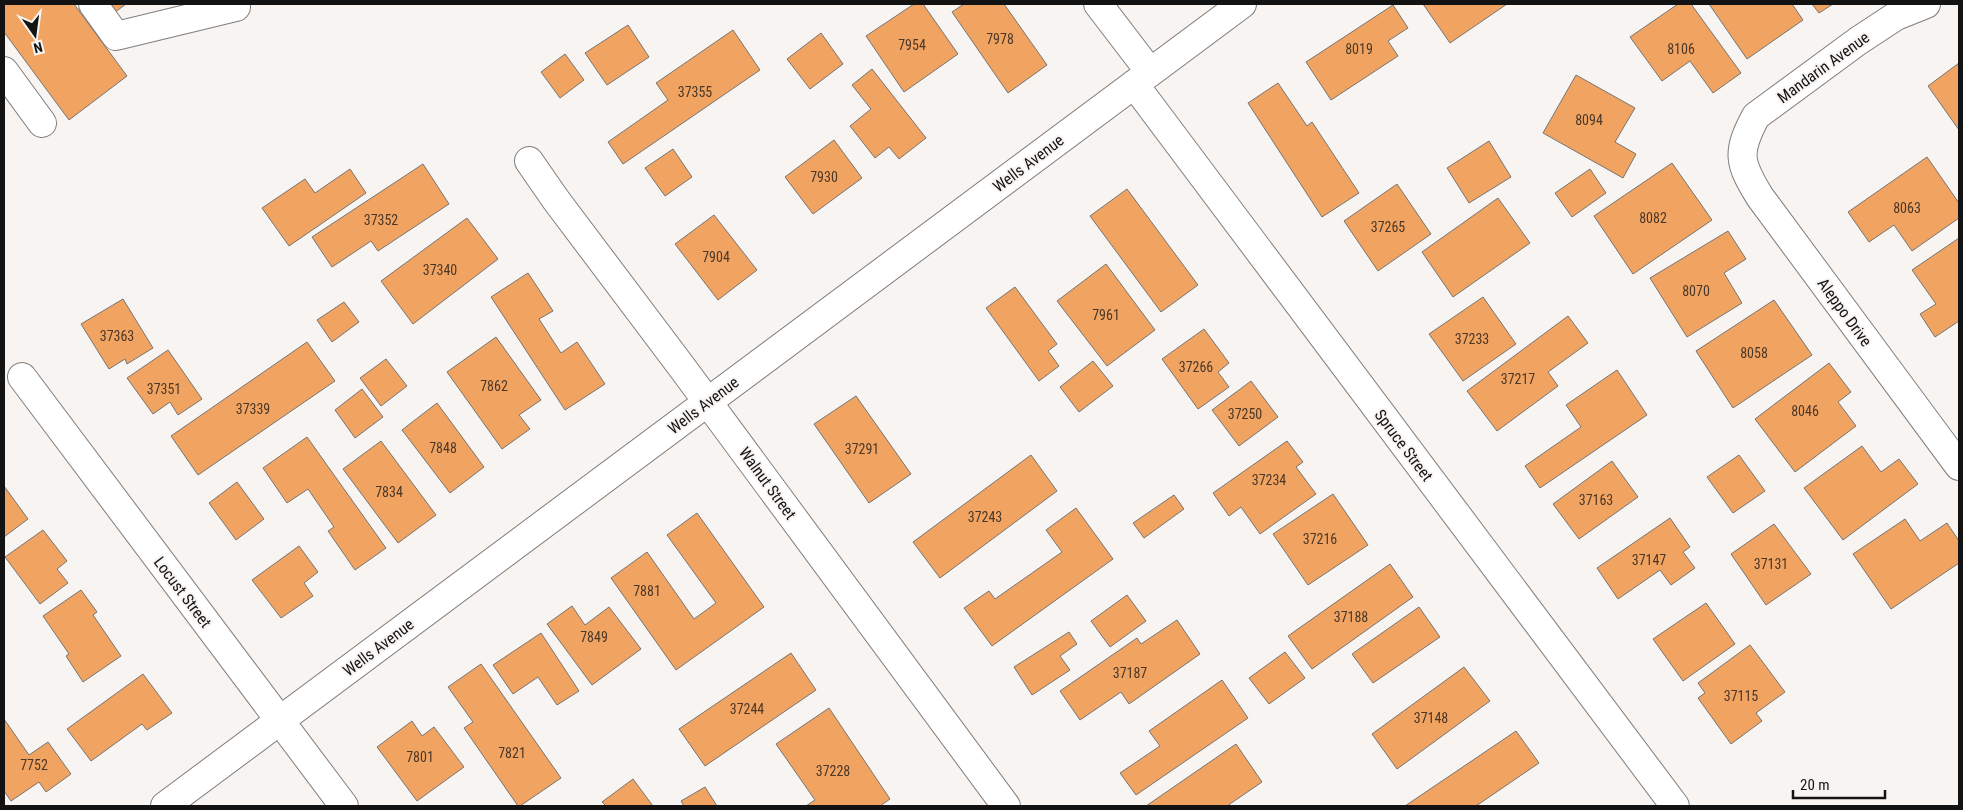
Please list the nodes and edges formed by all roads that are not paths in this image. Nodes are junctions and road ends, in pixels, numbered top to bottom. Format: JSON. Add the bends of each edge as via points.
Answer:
{"nodes":[{"id":1,"x":93,"y":4,"type":"edge"},
{"id":2,"x":233,"y":4,"type":"edge"},
{"id":3,"x":1098,"y":4,"type":"edge"},
{"id":4,"x":1242,"y":4,"type":"edge"},
{"id":5,"x":1926,"y":4,"type":"edge"},
{"id":6,"x":4,"y":71,"type":"edge"},
{"id":7,"x":1142,"y":78,"type":"junction"},
{"id":8,"x":42,"y":123,"type":"dead end"},
{"id":9,"x":1742,"y":153,"type":"joint"},
{"id":10,"x":529,"y":161,"type":"dead end"},
{"id":11,"x":22,"y":377,"type":"dead end"},
{"id":12,"x":707,"y":402,"type":"junction"},
{"id":13,"x":1959,"y":466,"type":"edge"},
{"id":14,"x":280,"y":721,"type":"junction"},
{"id":15,"x":165,"y":806,"type":"edge"},
{"id":16,"x":344,"y":806,"type":"edge"},
{"id":17,"x":1006,"y":806,"type":"edge"},
{"id":18,"x":1675,"y":806,"type":"edge"}],
"edges":[{"from":1,"to":2,"type":"street","via":[[116,36],[236,7]]},
{"from":3,"to":7,"type":"street","name":"Spruce Street"},
{"from":4,"to":7,"type":"street","name":"Wells Avenue"},
{"from":5,"to":9,"type":"street","name":"Mandarin Avenue","via":[[1896,16],[1858,41],[1756,116],[1746,135]]},
{"from":6,"to":8,"type":"street"},
{"from":7,"to":12,"type":"street","name":"Wells Avenue"},
{"from":7,"to":18,"type":"street","name":"Spruce Street"},
{"from":9,"to":13,"type":"street","name":"Aleppo Drive","via":[[1746,174],[1760,197]]},
{"from":10,"to":12,"type":"street","name":"Walnut Street"},
{"from":11,"to":14,"type":"street","name":"Locust Street"},
{"from":12,"to":14,"type":"street","name":"Wells Avenue"},
{"from":12,"to":17,"type":"street","name":"Walnut Street"},
{"from":14,"to":15,"type":"street","name":"Wells Avenue"},
{"from":14,"to":16,"type":"street","name":"Locust Street"}]}
